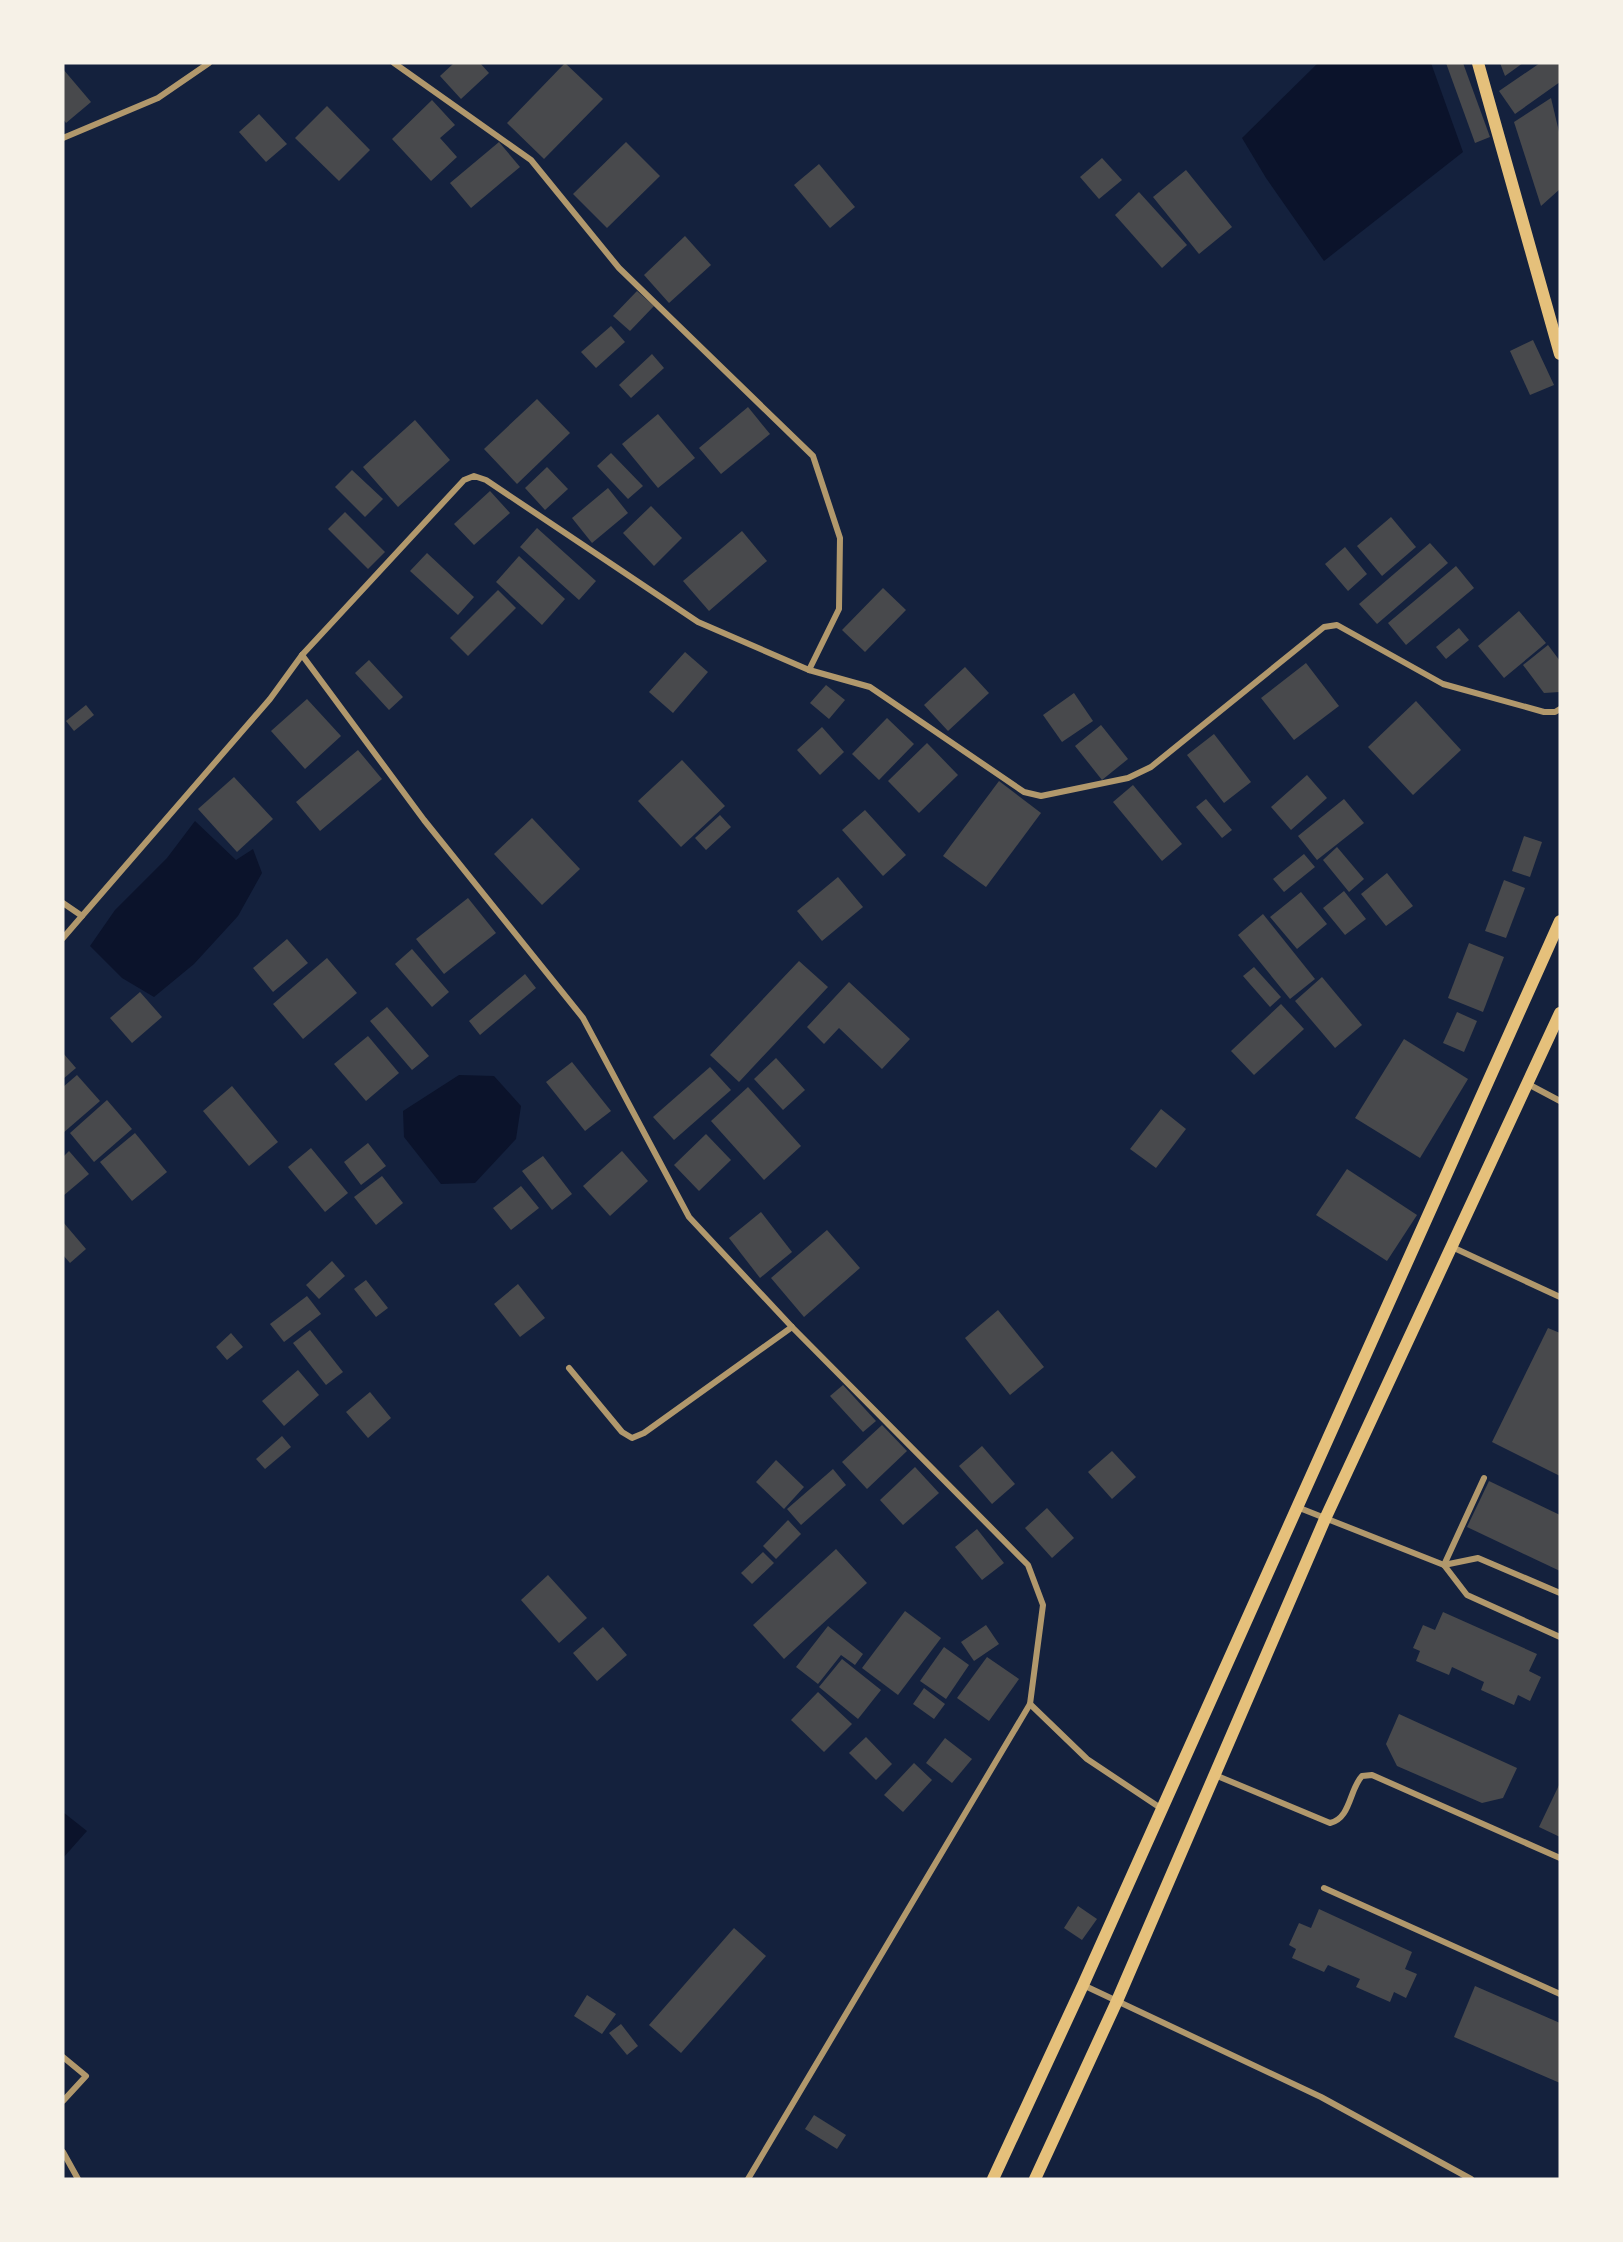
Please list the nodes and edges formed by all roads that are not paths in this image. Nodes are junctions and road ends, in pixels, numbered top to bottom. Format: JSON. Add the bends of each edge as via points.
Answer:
{"nodes":[{"id":1,"x":209,"y":63,"type":"edge"},
{"id":2,"x":394,"y":63,"type":"edge"},
{"id":3,"x":1478,"y":63,"type":"edge"},
{"id":4,"x":63,"y":138,"type":"edge"},
{"id":5,"x":1560,"y":354,"type":"edge"},
{"id":6,"x":302,"y":655,"type":"junction"},
{"id":7,"x":808,"y":670,"type":"junction"},
{"id":8,"x":1560,"y":709,"type":"edge"},
{"id":9,"x":63,"y":903,"type":"edge"},
{"id":10,"x":82,"y":916,"type":"junction"},
{"id":11,"x":1560,"y":921,"type":"edge"},
{"id":12,"x":63,"y":938,"type":"edge"},
{"id":13,"x":1560,"y":1013,"type":"edge"},
{"id":14,"x":1528,"y":1084,"type":"junction"},
{"id":15,"x":1560,"y":1101,"type":"edge"},
{"id":16,"x":1452,"y":1247,"type":"junction"},
{"id":17,"x":1560,"y":1297,"type":"edge"},
{"id":18,"x":792,"y":1327,"type":"junction"},
{"id":19,"x":569,"y":1368,"type":"dead end"},
{"id":20,"x":1484,"y":1478,"type":"dead end"},
{"id":21,"x":1297,"y":1507,"type":"junction"},
{"id":22,"x":1325,"y":1519,"type":"junction"},
{"id":23,"x":1444,"y":1565,"type":"junction"},
{"id":24,"x":1560,"y":1593,"type":"edge"},
{"id":25,"x":1560,"y":1637,"type":"edge"},
{"id":26,"x":1030,"y":1704,"type":"junction"},
{"id":27,"x":1215,"y":1774,"type":"junction"},
{"id":28,"x":1162,"y":1809,"type":"junction"},
{"id":29,"x":1560,"y":1858,"type":"edge"},
{"id":30,"x":1324,"y":1888,"type":"dead end"},
{"id":31,"x":1083,"y":1985,"type":"junction"},
{"id":32,"x":1560,"y":1994,"type":"edge"},
{"id":33,"x":1117,"y":2001,"type":"junction"},
{"id":34,"x":63,"y":2057,"type":"edge"},
{"id":35,"x":63,"y":2101,"type":"edge"},
{"id":36,"x":63,"y":2152,"type":"edge"},
{"id":37,"x":78,"y":2179,"type":"edge"},
{"id":38,"x":748,"y":2179,"type":"edge"},
{"id":39,"x":993,"y":2179,"type":"edge"},
{"id":40,"x":1035,"y":2179,"type":"edge"},
{"id":41,"x":1471,"y":2179,"type":"edge"}],
"edges":[{"from":1,"to":4,"type":"street","via":[[158,98]]},
{"from":2,"to":7,"type":"street","via":[[531,160],[619,268],[813,456],[840,538],[839,609]]},
{"from":3,"to":5,"type":"main road"},
{"from":6,"to":7,"type":"street","via":[[464,480],[474,476],[486,480],[698,622]]},
{"from":6,"to":10,"type":"street","via":[[270,699]]},
{"from":6,"to":18,"type":"street","via":[[424,820],[584,1018],[689,1217]]},
{"from":7,"to":8,"type":"street","via":[[870,687],[1024,792],[1041,796],[1128,778],[1151,767],[1324,627],[1337,625],[1443,684],[1544,712]]},
{"from":9,"to":10,"type":"street"},
{"from":10,"to":12,"type":"street"},
{"from":11,"to":21,"type":"main road"},
{"from":13,"to":14,"type":"main road"},
{"from":14,"to":15,"type":"street"},
{"from":14,"to":16,"type":"main road"},
{"from":16,"to":17,"type":"street"},
{"from":16,"to":22,"type":"main road"},
{"from":18,"to":19,"type":"street","via":[[644,1433],[632,1437],[622,1432]]},
{"from":18,"to":26,"type":"street","via":[[1028,1565],[1043,1605]]},
{"from":20,"to":23,"type":"street"},
{"from":21,"to":22,"type":"street"},
{"from":21,"to":28,"type":"main road"},
{"from":22,"to":23,"type":"street"},
{"from":22,"to":27,"type":"main road"},
{"from":23,"to":24,"type":"street","via":[[1478,1558]]},
{"from":23,"to":25,"type":"street","via":[[1467,1595]]},
{"from":26,"to":28,"type":"street","via":[[1087,1759]]},
{"from":26,"to":38,"type":"street"},
{"from":27,"to":29,"type":"street","via":[[1330,1823],[1345,1813],[1355,1784],[1362,1776],[1372,1775]]},
{"from":27,"to":33,"type":"main road"},
{"from":28,"to":31,"type":"main road"},
{"from":30,"to":32,"type":"street"},
{"from":31,"to":33,"type":"street"},
{"from":31,"to":39,"type":"main road"},
{"from":33,"to":40,"type":"main road"},
{"from":33,"to":41,"type":"street","via":[[1322,2097]]},
{"from":34,"to":35,"type":"street","via":[[86,2076]]},
{"from":36,"to":37,"type":"street"}]}
